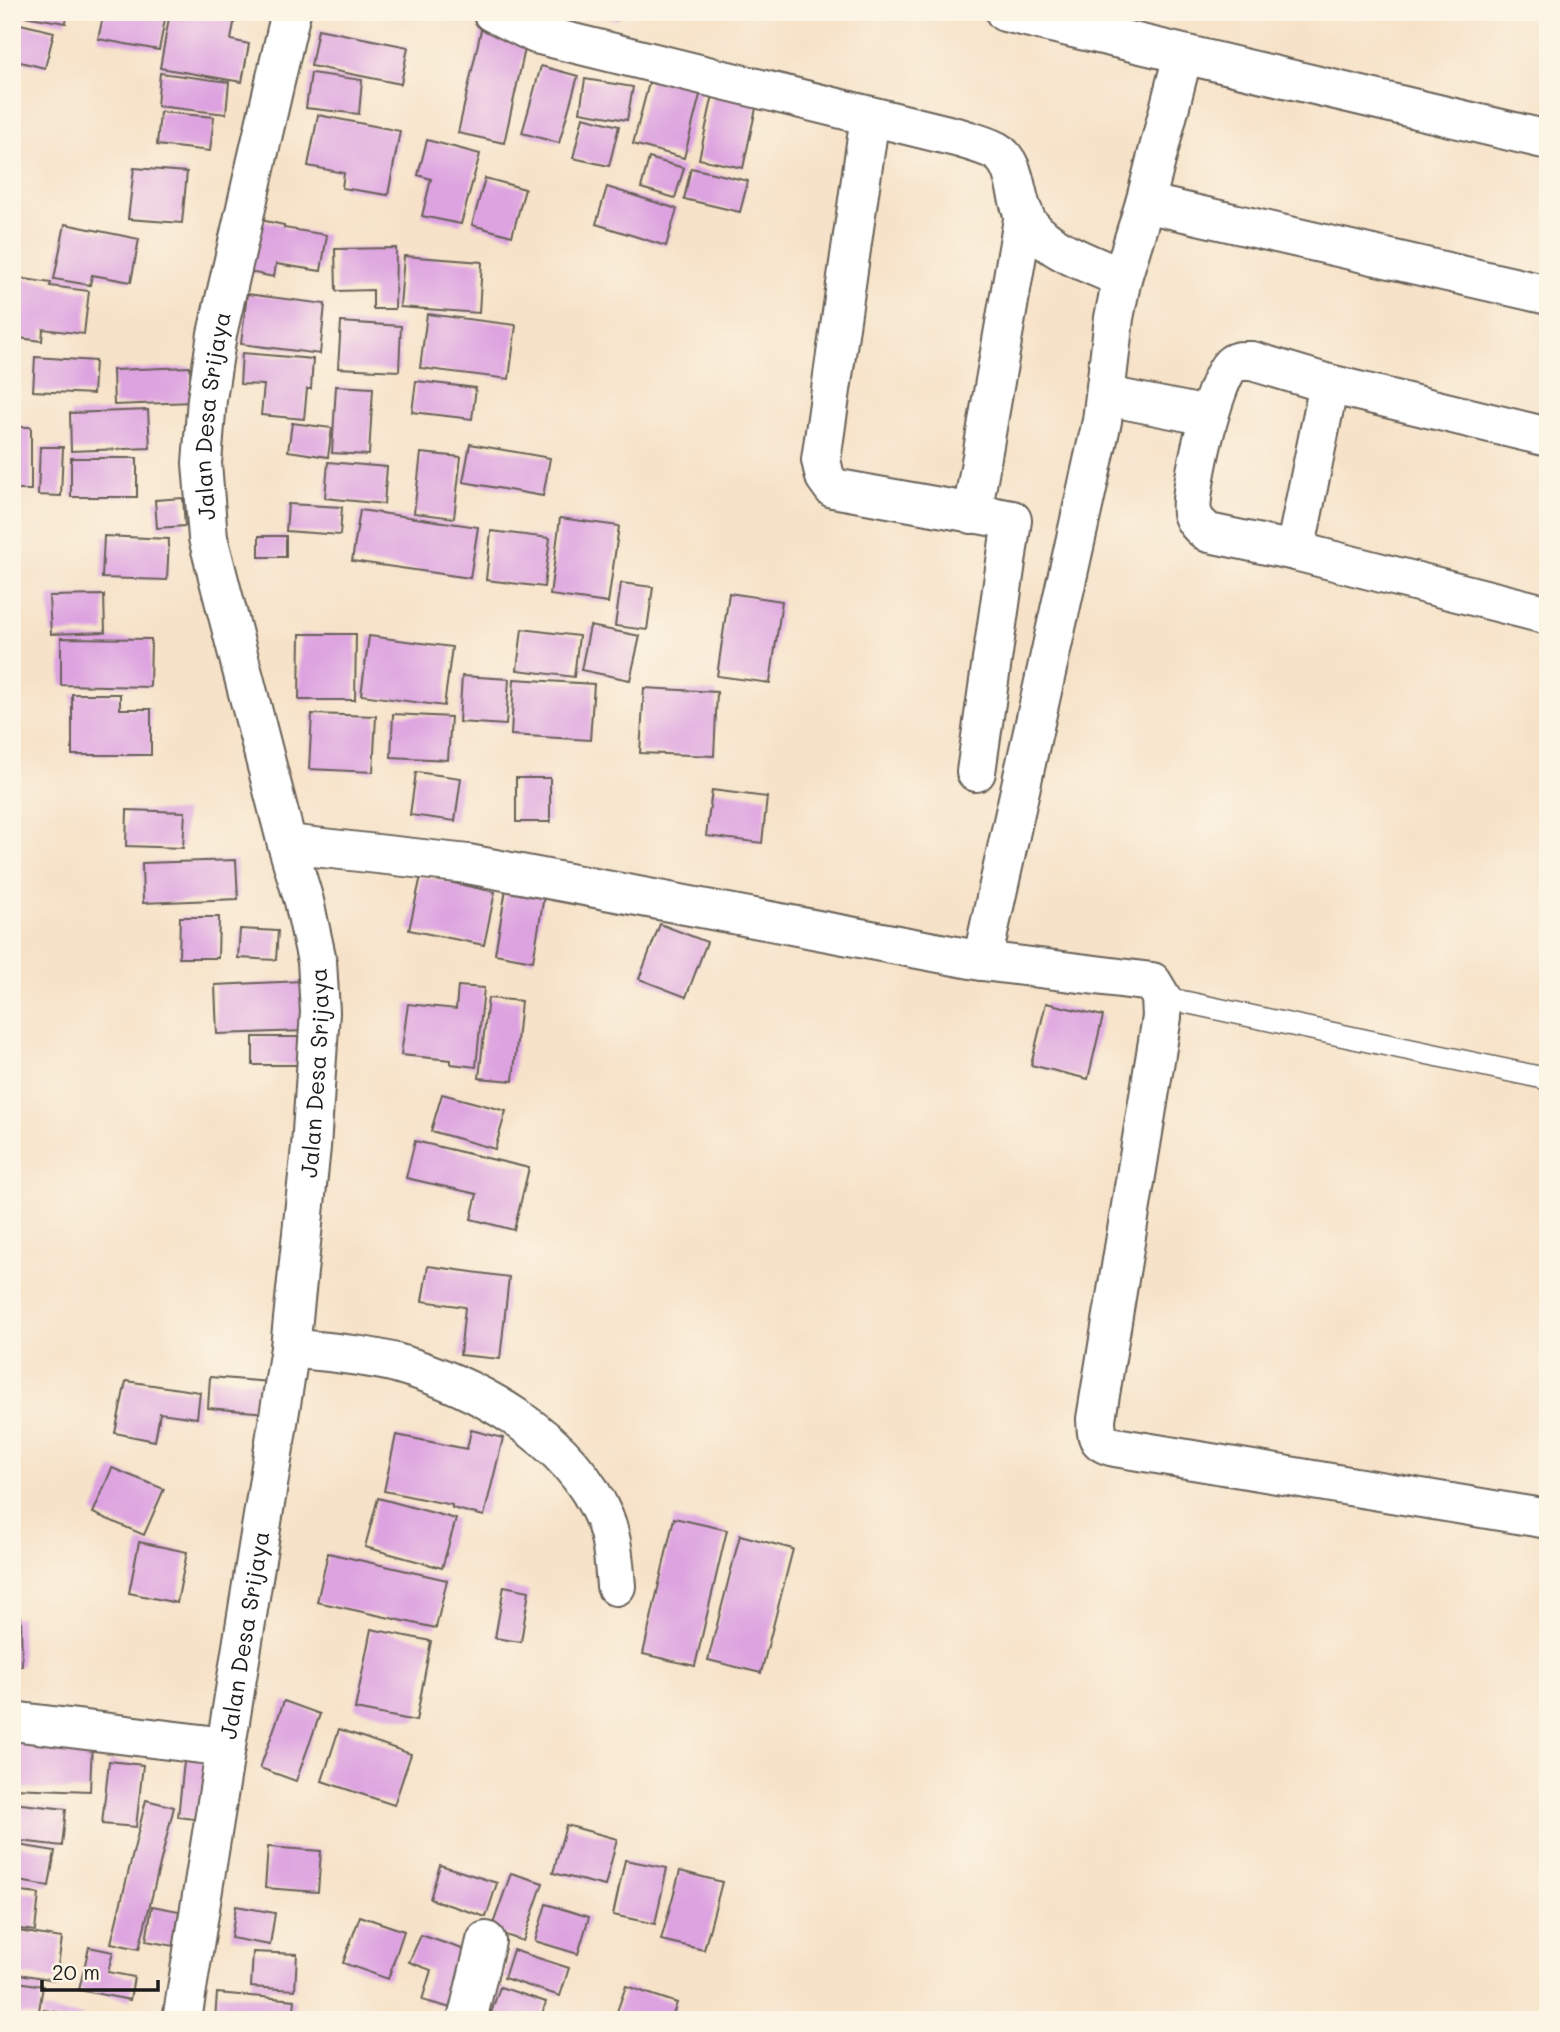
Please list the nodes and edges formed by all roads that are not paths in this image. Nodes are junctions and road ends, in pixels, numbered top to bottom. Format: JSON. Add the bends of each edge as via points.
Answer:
{"nodes":[{"id":1,"x":292,"y":12,"type":"edge"},
{"id":2,"x":492,"y":12,"type":"edge"},
{"id":3,"x":1005,"y":12,"type":"edge"},
{"id":4,"x":1183,"y":55,"type":"junction"},
{"id":5,"x":870,"y":116,"type":"junction"},
{"id":6,"x":1548,"y":140,"type":"edge"},
{"id":7,"x":1144,"y":203,"type":"junction"},
{"id":8,"x":1024,"y":214,"type":"junction"},
{"id":9,"x":1122,"y":278,"type":"junction"},
{"id":10,"x":1548,"y":295,"type":"edge"},
{"id":11,"x":1329,"y":384,"type":"junction"},
{"id":12,"x":1105,"y":408,"type":"junction"},
{"id":13,"x":1205,"y":428,"type":"junction"},
{"id":14,"x":1548,"y":437,"type":"edge"},
{"id":15,"x":972,"y":514,"type":"junction"},
{"id":16,"x":1295,"y":551,"type":"junction"},
{"id":17,"x":1548,"y":615,"type":"edge"},
{"id":18,"x":976,"y":772,"type":"dead end"},
{"id":19,"x":287,"y":844,"type":"junction"},
{"id":20,"x":982,"y":961,"type":"junction"},
{"id":21,"x":1161,"y":996,"type":"junction"},
{"id":22,"x":1548,"y":1079,"type":"edge"},
{"id":23,"x":289,"y":1348,"type":"junction"},
{"id":24,"x":1548,"y":1519,"type":"edge"},
{"id":25,"x":616,"y":1587,"type":"dead end"},
{"id":26,"x":12,"y":1721,"type":"edge"},
{"id":27,"x":226,"y":1747,"type":"junction"},
{"id":28,"x":486,"y":1941,"type":"dead end"},
{"id":29,"x":182,"y":2020,"type":"edge"},
{"id":30,"x":467,"y":2020,"type":"edge"}],
"edges":[{"from":1,"to":19,"type":"street","name":"Jalan Desa Srijaya","via":[[217,334],[202,463],[208,538]]},
{"from":2,"to":5,"type":"street","via":[[536,34]]},
{"from":3,"to":4,"type":"street"},
{"from":4,"to":6,"type":"street"},
{"from":4,"to":7,"type":"street"},
{"from":5,"to":8,"type":"street","via":[[996,151],[1008,166]]},
{"from":5,"to":15,"type":"street","via":[[821,460],[825,477],[833,488]]},
{"from":7,"to":9,"type":"street"},
{"from":7,"to":10,"type":"street"},
{"from":8,"to":9,"type":"street","via":[[1050,242]]},
{"from":8,"to":15,"type":"street"},
{"from":9,"to":12,"type":"street"},
{"from":11,"to":13,"type":"street","via":[[1252,360],[1232,363]]},
{"from":11,"to":14,"type":"street"},
{"from":11,"to":16,"type":"street"},
{"from":12,"to":13,"type":"street"},
{"from":12,"to":20,"type":"street"},
{"from":13,"to":16,"type":"street","via":[[1192,499],[1192,513],[1199,526],[1209,533]]},
{"from":15,"to":18,"type":"street","via":[[1012,520]]},
{"from":16,"to":17,"type":"street"},
{"from":19,"to":20,"type":"street","via":[[468,864]]},
{"from":19,"to":23,"type":"street","name":"Jalan Desa Srijaya","via":[[317,961],[320,1012]]},
{"from":20,"to":21,"type":"street","via":[[1144,980],[1152,982]]},
{"from":21,"to":22,"type":"lane"},
{"from":21,"to":24,"type":"street","via":[[1162,1017],[1096,1419],[1097,1436],[1104,1445]]},
{"from":23,"to":25,"type":"street","via":[[395,1363],[484,1399],[529,1427],[590,1491],[605,1520]]},
{"from":23,"to":27,"type":"street","name":"Jalan Desa Srijaya"},
{"from":26,"to":27,"type":"street"},
{"from":27,"to":29,"type":"street","name":"Jalan Desa Srijaya"},
{"from":28,"to":30,"type":"street"}]}
